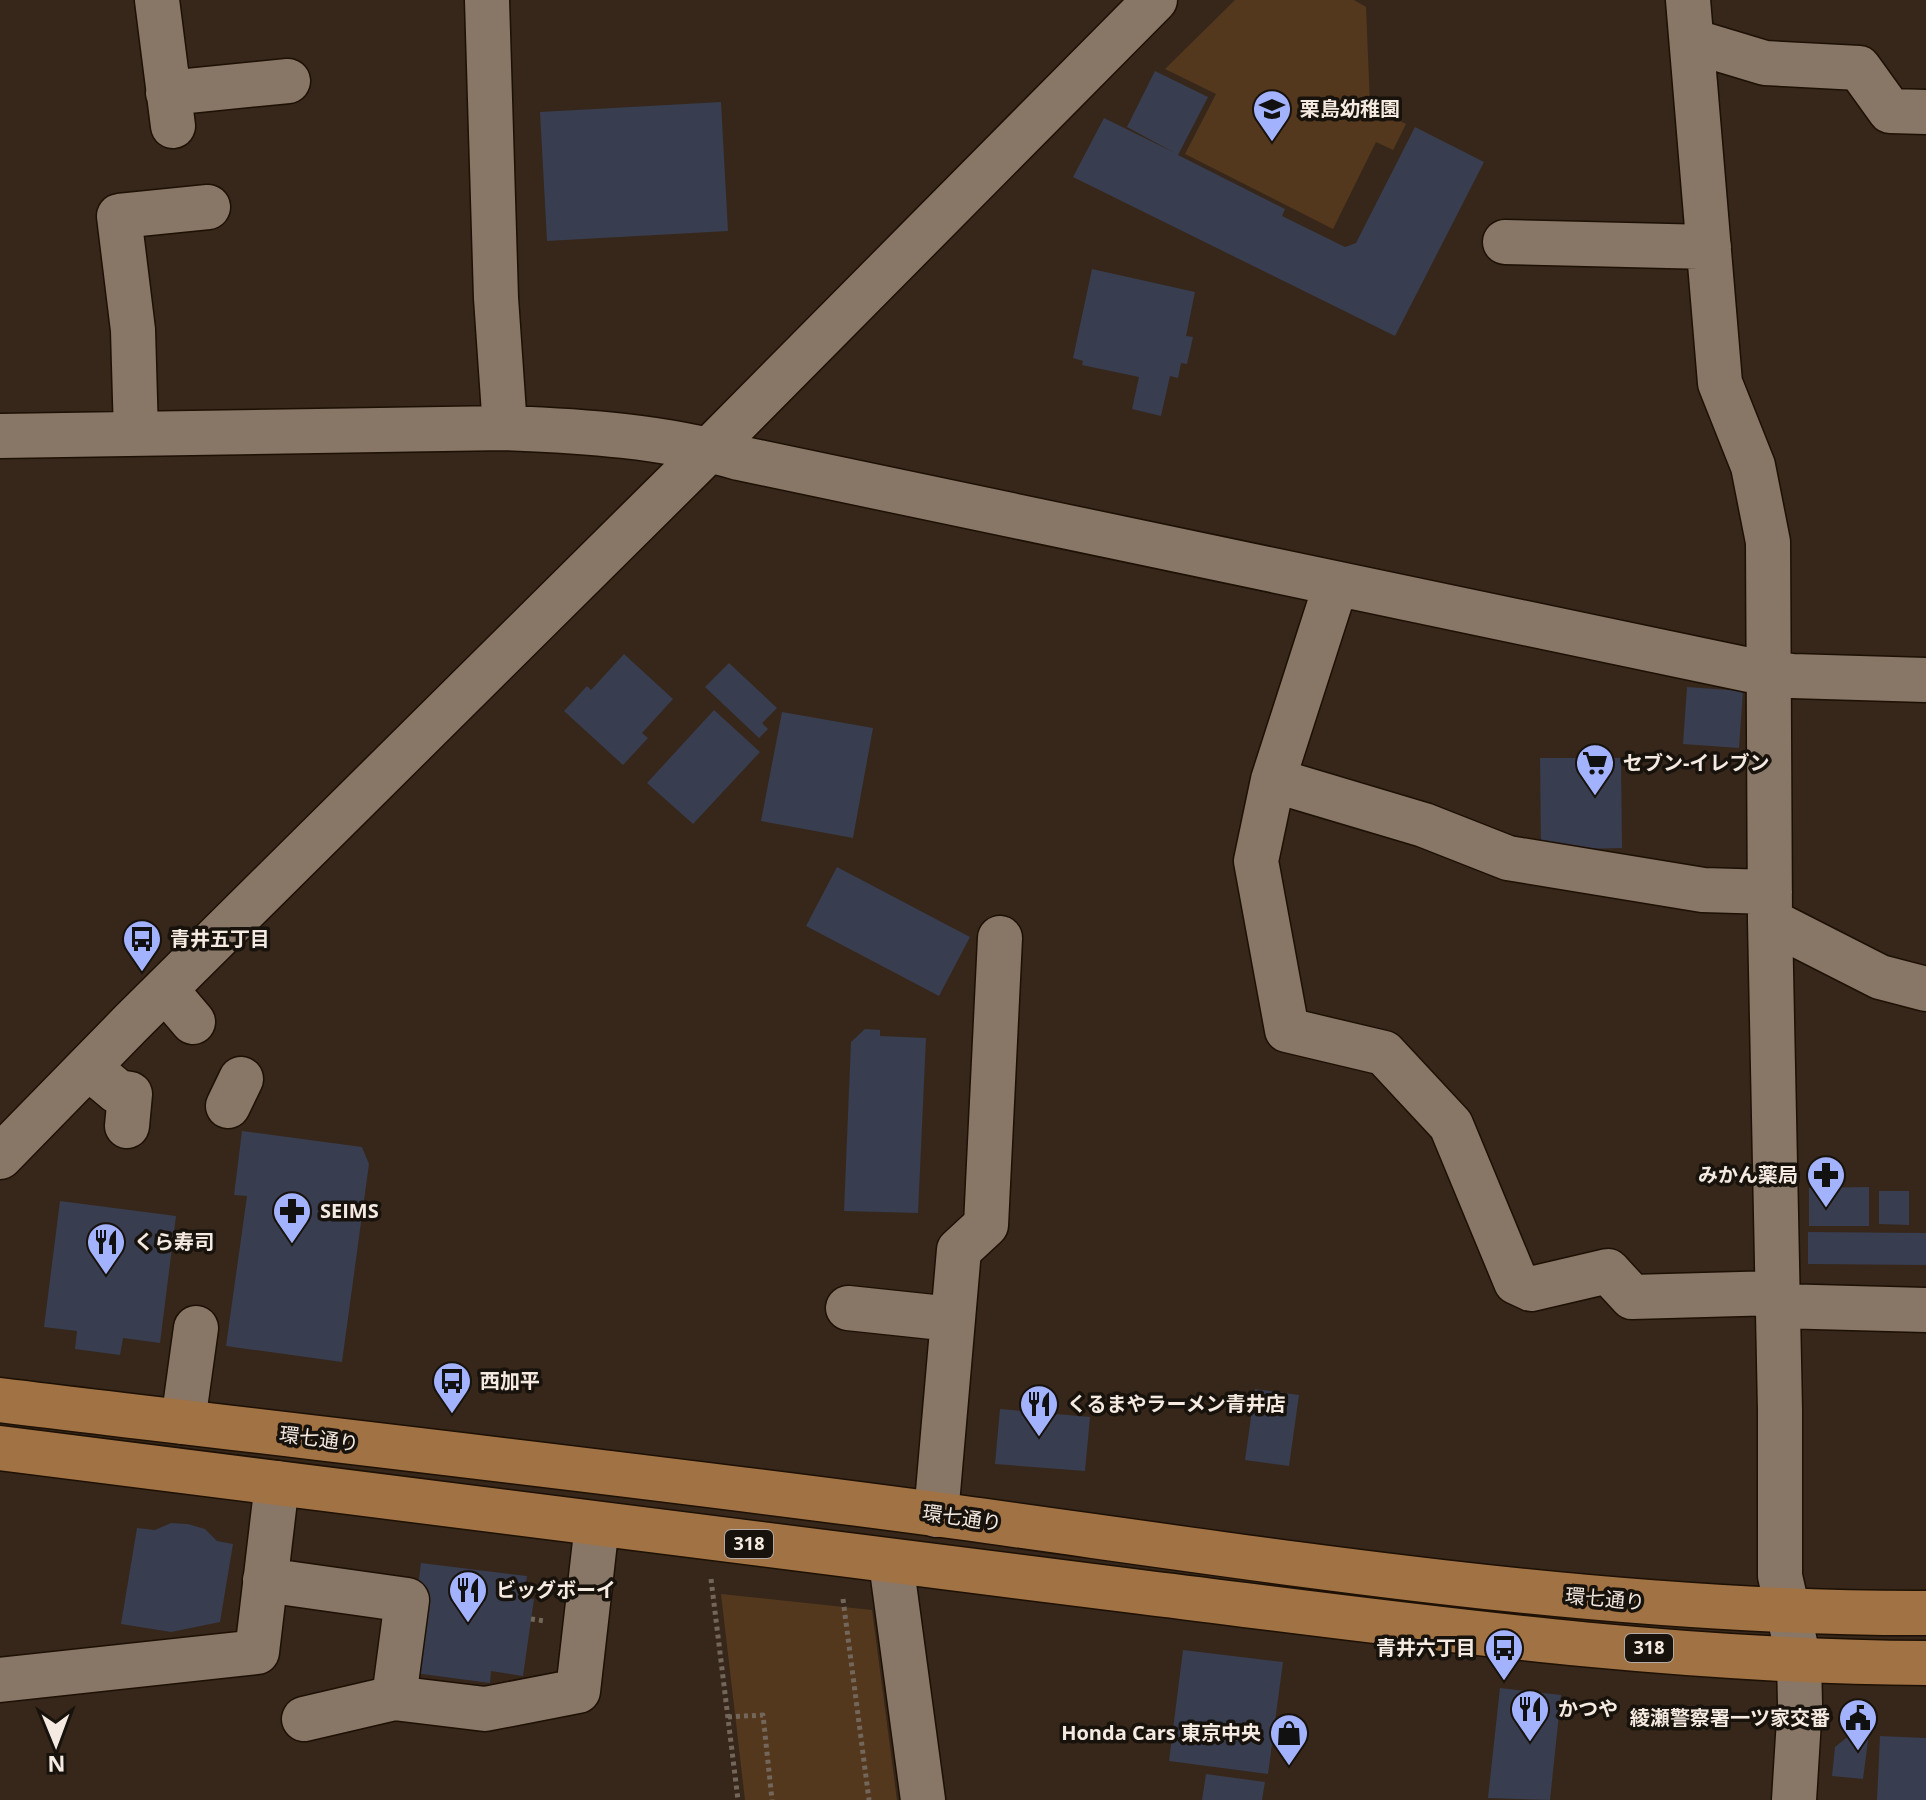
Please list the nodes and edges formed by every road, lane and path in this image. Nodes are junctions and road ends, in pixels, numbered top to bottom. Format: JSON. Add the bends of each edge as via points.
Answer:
{"nodes":[{"id":1,"x":157,"y":0,"type":"edge"},
{"id":2,"x":487,"y":0,"type":"edge"},
{"id":3,"x":1155,"y":0,"type":"edge"},
{"id":4,"x":1690,"y":20,"type":"edge"},
{"id":5,"x":288,"y":81,"type":"dead end"},
{"id":6,"x":1926,"y":112,"type":"edge"},
{"id":7,"x":208,"y":207,"type":"dead end"},
{"id":8,"x":1505,"y":242,"type":"dead end"},
{"id":9,"x":1709,"y":247,"type":"junction"},
{"id":10,"x":0,"y":424,"type":"edge"},
{"id":11,"x":505,"y":428,"type":"junction"},
{"id":12,"x":136,"y":434,"type":"junction"},
{"id":13,"x":0,"y":436,"type":"edge"},
{"id":14,"x":710,"y":449,"type":"junction"},
{"id":15,"x":1336,"y":584,"type":"junction"},
{"id":16,"x":1768,"y":673,"type":"junction"},
{"id":17,"x":1926,"y":680,"type":"edge"},
{"id":18,"x":1273,"y":780,"type":"junction"},
{"id":19,"x":1770,"y":907,"type":"junction"},
{"id":20,"x":1000,"y":938,"type":"dead end"},
{"id":21,"x":165,"y":989,"type":"junction"},
{"id":22,"x":1926,"y":989,"type":"edge"},
{"id":23,"x":193,"y":1022,"type":"dead end"},
{"id":24,"x":88,"y":1067,"type":"junction"},
{"id":25,"x":127,"y":1126,"type":"dead end"},
{"id":26,"x":0,"y":1157,"type":"edge"},
{"id":27,"x":1778,"y":1300,"type":"junction"},
{"id":28,"x":848,"y":1308,"type":"dead end"},
{"id":29,"x":1926,"y":1310,"type":"edge"},
{"id":30,"x":952,"y":1319,"type":"junction"},
{"id":31,"x":196,"y":1328,"type":"dead end"},
{"id":32,"x":0,"y":1400,"type":"edge"},
{"id":33,"x":183,"y":1422,"type":"junction"},
{"id":34,"x":0,"y":1448,"type":"edge"},
{"id":35,"x":277,"y":1483,"type":"junction"},
{"id":36,"x":936,"y":1515,"type":"junction"},
{"id":37,"x":597,"y":1524,"type":"junction"},
{"id":38,"x":891,"y":1562,"type":"junction"},
{"id":39,"x":711,"y":1579,"type":"dead end"},
{"id":40,"x":265,"y":1580,"type":"junction"},
{"id":41,"x":843,"y":1596,"type":"dead end"},
{"id":42,"x":1790,"y":1611,"type":"junction"},
{"id":43,"x":1926,"y":1613,"type":"edge"},
{"id":44,"x":1799,"y":1660,"type":"junction"},
{"id":45,"x":1926,"y":1663,"type":"edge"},
{"id":46,"x":0,"y":1680,"type":"edge"},
{"id":47,"x":394,"y":1698,"type":"junction"},
{"id":48,"x":728,"y":1717,"type":"junction"},
{"id":49,"x":304,"y":1719,"type":"dead end"},
{"id":50,"x":738,"y":1800,"type":"edge"},
{"id":51,"x":772,"y":1800,"type":"edge"},
{"id":52,"x":869,"y":1800,"type":"edge"},
{"id":53,"x":923,"y":1800,"type":"edge"},
{"id":54,"x":1794,"y":1800,"type":"edge"}],
"edges":[{"from":1,"to":5,"type":"street","via":[[170,110]]},
{"from":2,"to":11,"type":"street"},
{"from":3,"to":14,"type":"street"},
{"from":4,"to":6,"type":"street","via":[[1765,63],[1859,68],[1890,111]]},
{"from":4,"to":9,"type":"street"},
{"from":7,"to":12,"type":"street","via":[[119,216],[133,330]]},
{"from":8,"to":9,"type":"street"},
{"from":9,"to":16,"type":"street","via":[[1720,383],[1753,466],[1768,542]]},
{"from":10,"to":13,"type":"street"},
{"from":11,"to":12,"type":"street"},
{"from":11,"to":14,"type":"street","via":[[567,430]]},
{"from":12,"to":13,"type":"street"},
{"from":14,"to":15,"type":"street"},
{"from":14,"to":21,"type":"street"},
{"from":15,"to":16,"type":"street"},
{"from":15,"to":18,"type":"street"},
{"from":16,"to":17,"type":"street"},
{"from":16,"to":19,"type":"street"},
{"from":18,"to":19,"type":"street","via":[[1424,825],[1508,858],[1703,890]]},
{"from":18,"to":27,"type":"street","via":[[1256,861],[1287,1030],[1384,1053],[1451,1125],[1516,1282],[1531,1289],[1608,1271],[1632,1297]]},
{"from":19,"to":22,"type":"street","via":[[1880,977]]},
{"from":19,"to":27,"type":"street"},
{"from":20,"to":30,"type":"street","via":[[986,1225],[959,1250]]},
{"from":21,"to":23,"type":"street"},
{"from":21,"to":24,"type":"street"},
{"from":24,"to":25,"type":"street","via":[[118,1092],[130,1094]]},
{"from":24,"to":26,"type":"street"},
{"from":27,"to":29,"type":"street"},
{"from":27,"to":42,"type":"street","via":[[1780,1576]]},
{"from":28,"to":30,"type":"street"},
{"from":30,"to":36,"type":"street"},
{"from":31,"to":33,"type":"street"},
{"from":32,"to":33,"type":"main road","name":"環七通り","number":"318"},
{"from":33,"to":36,"type":"main road","name":"環七通り","number":"318"},
{"from":34,"to":35,"type":"main road","number":"318"},
{"from":35,"to":37,"type":"main road","number":"318"},
{"from":35,"to":40,"type":"street"},
{"from":36,"to":42,"type":"main road","name":"環七通り","number":"318","via":[[1494,1590]]},
{"from":37,"to":38,"type":"main road","number":"318"},
{"from":37,"to":47,"type":"street","via":[[578,1691],[485,1709]]},
{"from":38,"to":44,"type":"main road","number":"318","via":[[1499,1636]]},
{"from":38,"to":53,"type":"street"},
{"from":39,"to":48,"type":"path"},
{"from":40,"to":46,"type":"street","via":[[257,1652]]},
{"from":40,"to":47,"type":"street","via":[[407,1600]]},
{"from":41,"to":52,"type":"path"},
{"from":42,"to":43,"type":"main road","name":"環七通り","number":"318"},
{"from":42,"to":44,"type":"street"},
{"from":44,"to":45,"type":"main road","number":"318"},
{"from":44,"to":54,"type":"street"},
{"from":47,"to":49,"type":"street"},
{"from":48,"to":50,"type":"path"},
{"from":48,"to":51,"type":"path","via":[[763,1715]]}]}
